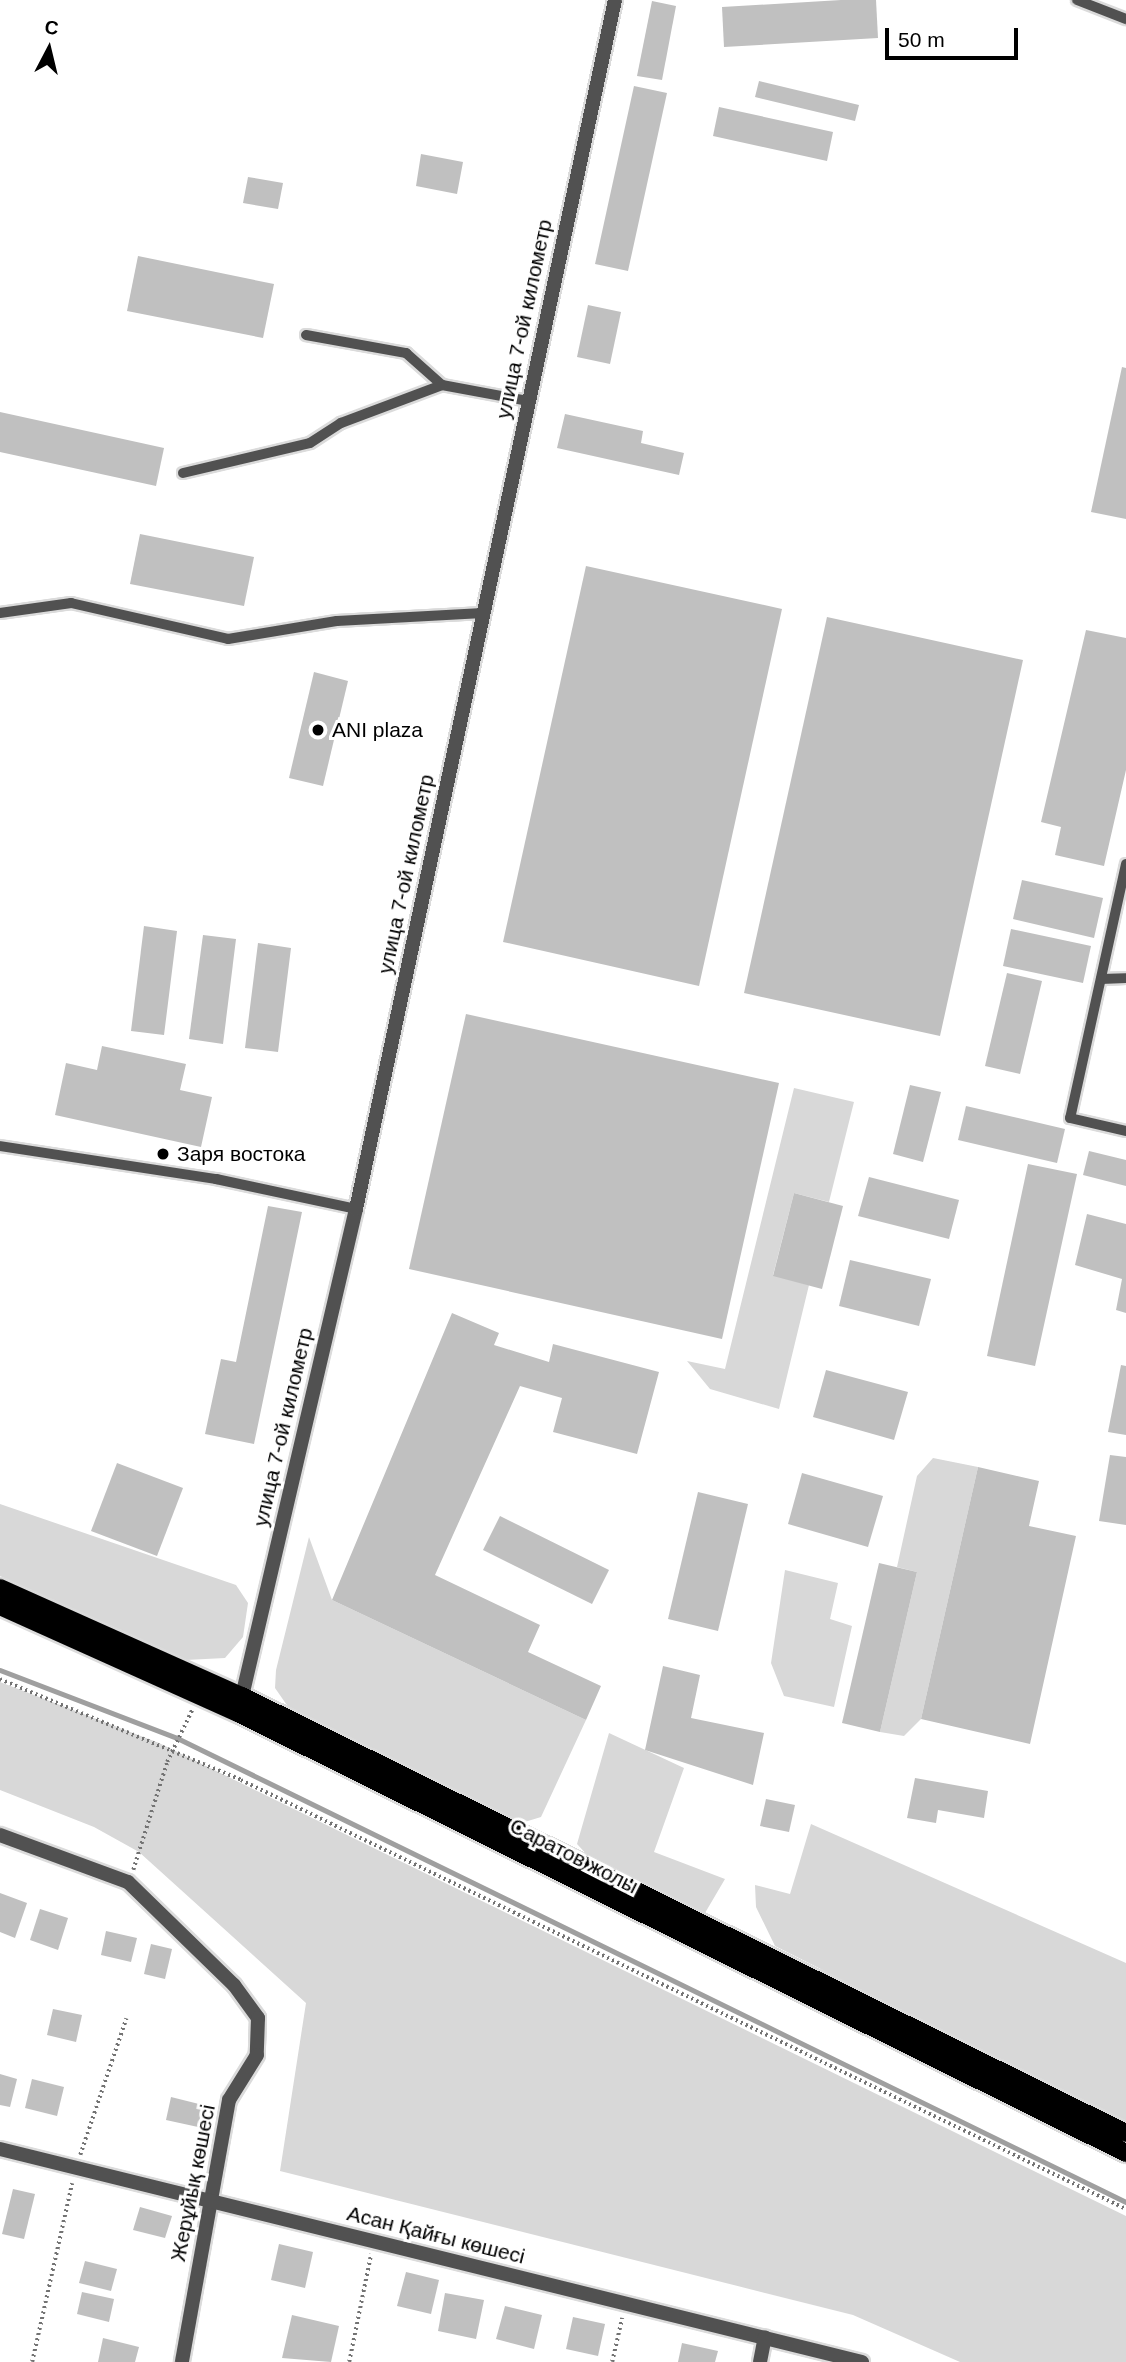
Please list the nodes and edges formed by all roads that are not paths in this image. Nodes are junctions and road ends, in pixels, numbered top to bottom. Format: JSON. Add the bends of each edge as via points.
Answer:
{"nodes":[{"id":1,"x":615,"y":0,"type":"edge"},
{"id":2,"x":1077,"y":0,"type":"edge"},
{"id":3,"x":1126,"y":19,"type":"edge"},
{"id":4,"x":306,"y":335,"type":"dead end"},
{"id":5,"x":442,"y":386,"type":"junction"},
{"id":6,"x":528,"y":401,"type":"junction"},
{"id":7,"x":183,"y":473,"type":"dead end"},
{"id":8,"x":483,"y":612,"type":"junction"},
{"id":9,"x":0,"y":613,"type":"edge"},
{"id":10,"x":1126,"y":864,"type":"edge"},
{"id":11,"x":1126,"y":978,"type":"edge"},
{"id":12,"x":1101,"y":979,"type":"junction"},
{"id":13,"x":1126,"y":1131,"type":"edge"},
{"id":14,"x":0,"y":1146,"type":"edge"},
{"id":15,"x":356,"y":1209,"type":"junction"},
{"id":16,"x":0,"y":1588,"type":"edge"},
{"id":17,"x":0,"y":1606,"type":"edge"},
{"id":18,"x":240,"y":1705,"type":"junction"},
{"id":19,"x":0,"y":1835,"type":"edge"},
{"id":20,"x":544,"y":1846,"type":"junction"},
{"id":21,"x":535,"y":1863,"type":"junction"},
{"id":22,"x":1126,"y":2133,"type":"edge"},
{"id":23,"x":0,"y":2149,"type":"edge"},
{"id":24,"x":1126,"y":2153,"type":"edge"},
{"id":25,"x":208,"y":2200,"type":"junction"},
{"id":26,"x":765,"y":2337,"type":"junction"},
{"id":27,"x":182,"y":2362,"type":"edge"},
{"id":28,"x":760,"y":2362,"type":"edge"},
{"id":29,"x":862,"y":2362,"type":"edge"}],
"edges":[{"from":1,"to":6,"type":"street","name":"улица 7-ой километр"},
{"from":2,"to":3,"type":"lane"},
{"from":4,"to":5,"type":"lane","via":[[406,353]]},
{"from":5,"to":6,"type":"lane"},
{"from":5,"to":7,"type":"lane","via":[[341,423],[310,443]]},
{"from":6,"to":8,"type":"street","name":"улица 7-ой километр"},
{"from":8,"to":9,"type":"lane","via":[[337,621],[228,639],[71,603]]},
{"from":8,"to":15,"type":"street","name":"улица 7-ой километр"},
{"from":10,"to":12,"type":"lane"},
{"from":11,"to":12,"type":"lane"},
{"from":12,"to":13,"type":"lane","via":[[1070,1118]]},
{"from":14,"to":15,"type":"lane","via":[[216,1179]]},
{"from":15,"to":18,"type":"street","name":"улица 7-ой километр"},
{"from":16,"to":18,"type":"main road","name":"Саратов жолы"},
{"from":17,"to":18,"type":"main road","name":"Саратов жолы"},
{"from":18,"to":20,"type":"main road","name":"Саратов жолы"},
{"from":18,"to":21,"type":"main road","name":"Саратов жолы"},
{"from":19,"to":25,"type":"street","name":"Жерұйық көшесі","via":[[128,1882],[234,1985],[258,2018],[257,2055],[229,2101]]},
{"from":20,"to":21,"type":"lane"},
{"from":20,"to":22,"type":"main road","name":"Саратов жолы"},
{"from":21,"to":24,"type":"main road","name":"Саратов жолы"},
{"from":23,"to":25,"type":"street","name":"Асан Қайғы көшесі"},
{"from":25,"to":26,"type":"street","name":"Асан Қайғы көшесі"},
{"from":25,"to":27,"type":"street","name":"Жерұйық көшесі"},
{"from":26,"to":28,"type":"street"},
{"from":26,"to":29,"type":"street","name":"Асан Қайғы көшесі"}]}
